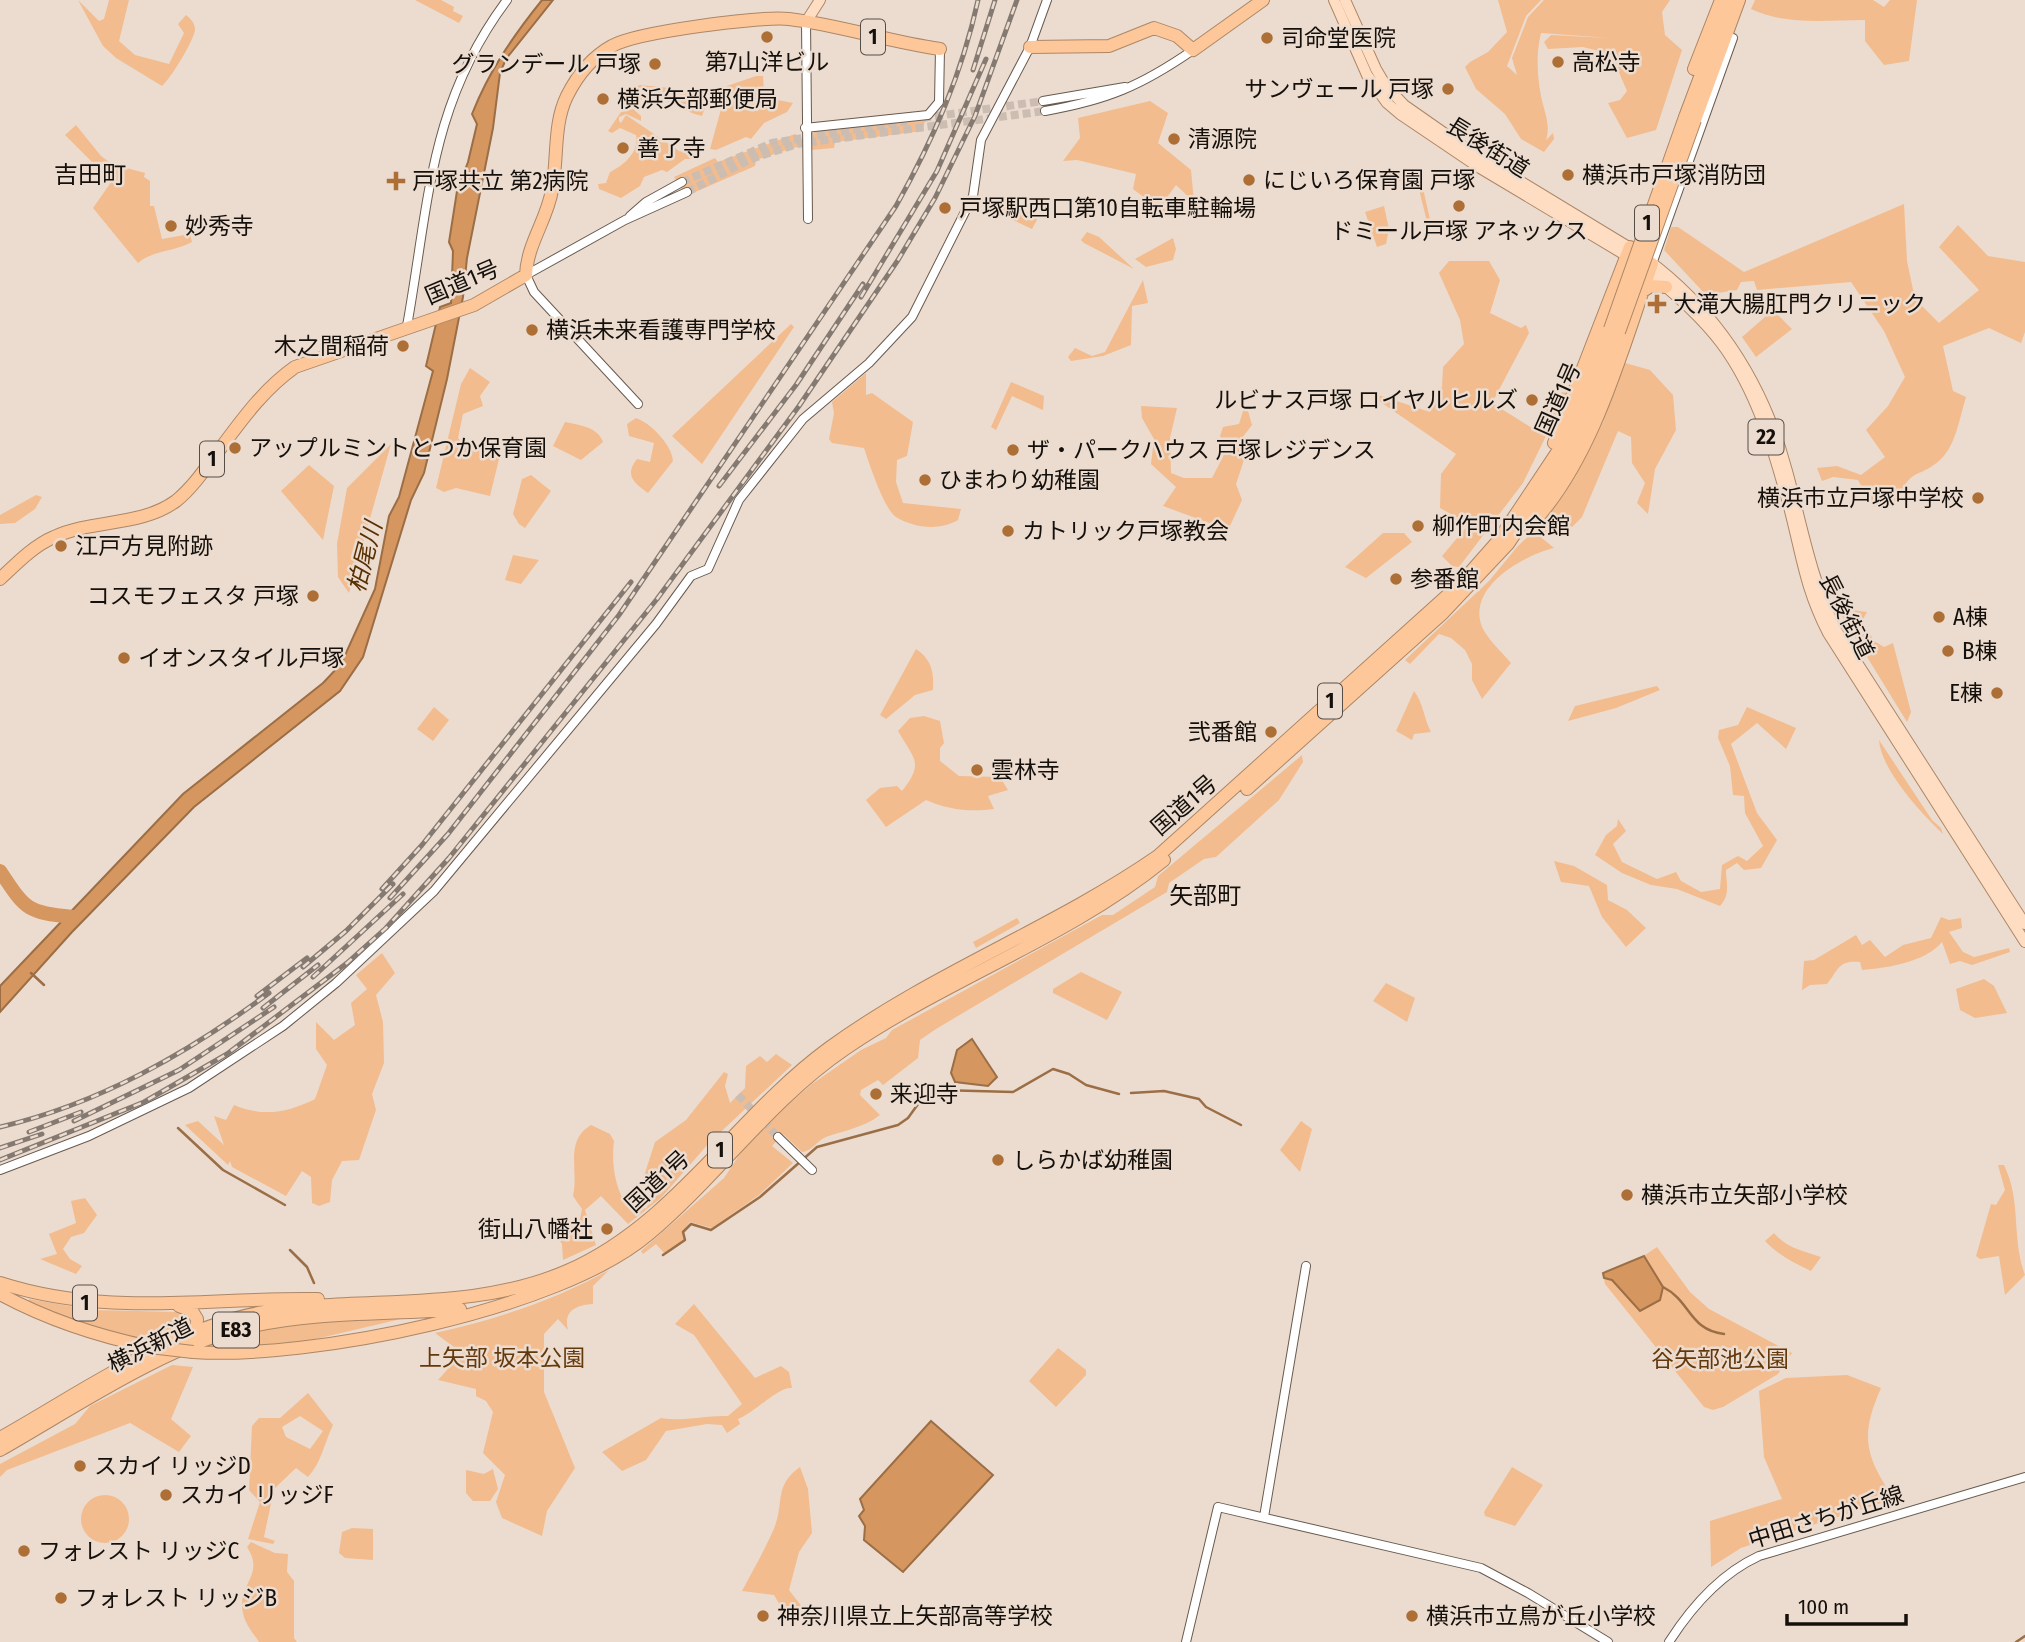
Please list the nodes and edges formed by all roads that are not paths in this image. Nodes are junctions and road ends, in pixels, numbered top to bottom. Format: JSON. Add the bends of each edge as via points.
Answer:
{"nodes":[{"id":1,"x":507,"y":0,"type":"edge"},
{"id":2,"x":820,"y":0,"type":"edge"},
{"id":3,"x":1047,"y":0,"type":"edge"},
{"id":4,"x":1263,"y":0,"type":"edge"},
{"id":5,"x":1334,"y":0,"type":"edge"},
{"id":6,"x":1345,"y":0,"type":"edge"},
{"id":7,"x":1721,"y":0,"type":"edge"},
{"id":8,"x":1729,"y":0,"type":"edge"},
{"id":9,"x":1742,"y":0,"type":"edge"},
{"id":10,"x":806,"y":22,"type":"junction"},
{"id":11,"x":1733,"y":38,"type":"joint"},
{"id":12,"x":1030,"y":47,"type":"junction"},
{"id":13,"x":940,"y":49,"type":"joint"},
{"id":14,"x":1194,"y":50,"type":"junction"},
{"id":15,"x":1685,"y":92,"type":"dead end"},
{"id":16,"x":1044,"y":106,"type":"tunnel mouth"},
{"id":17,"x":1690,"y":118,"type":"junction"},
{"id":18,"x":805,"y":128,"type":"junction"},
{"id":19,"x":682,"y":182,"type":"tunnel mouth"},
{"id":20,"x":687,"y":192,"type":"tunnel mouth"},
{"id":21,"x":808,"y":219,"type":"dead end"},
{"id":22,"x":625,"y":220,"type":"junction"},
{"id":23,"x":1629,"y":251,"type":"junction"},
{"id":24,"x":1651,"y":268,"type":"junction"},
{"id":25,"x":526,"y":275,"type":"junction"},
{"id":26,"x":1618,"y":278,"type":"junction"},
{"id":27,"x":1666,"y":287,"type":"junction"},
{"id":28,"x":1642,"y":293,"type":"junction"},
{"id":29,"x":412,"y":325,"type":"junction"},
{"id":30,"x":1614,"y":331,"type":"junction"},
{"id":31,"x":638,"y":404,"type":"dead end"},
{"id":32,"x":1541,"y":479,"type":"junction"},
{"id":33,"x":1508,"y":544,"type":"junction"},
{"id":34,"x":0,"y":579,"type":"edge"},
{"id":35,"x":2025,"y":924,"type":"edge"},
{"id":36,"x":2025,"y":942,"type":"edge"},
{"id":37,"x":778,"y":1137,"type":"tunnel mouth"},
{"id":38,"x":0,"y":1170,"type":"edge"},
{"id":39,"x":812,"y":1170,"type":"dead end"},
{"id":40,"x":1306,"y":1266,"type":"dead end"},
{"id":41,"x":0,"y":1283,"type":"edge"},
{"id":42,"x":28,"y":1292,"type":"junction"},
{"id":43,"x":0,"y":1294,"type":"edge"},
{"id":44,"x":209,"y":1301,"type":"junction"},
{"id":45,"x":349,"y":1304,"type":"junction"},
{"id":46,"x":499,"y":1304,"type":"junction"},
{"id":47,"x":172,"y":1305,"type":"junction"},
{"id":48,"x":22,"y":1306,"type":"junction"},
{"id":49,"x":196,"y":1325,"type":"junction"},
{"id":50,"x":0,"y":1438,"type":"edge"},
{"id":51,"x":0,"y":1450,"type":"edge"},
{"id":52,"x":2025,"y":1477,"type":"edge"},
{"id":53,"x":1264,"y":1517,"type":"junction"},
{"id":54,"x":1186,"y":1642,"type":"edge"},
{"id":55,"x":1608,"y":1642,"type":"edge"},
{"id":56,"x":1669,"y":1642,"type":"edge"}],
"edges":[{"from":1,"to":29,"type":"street","via":[[475,44],[444,116]]},
{"from":2,"to":10,"type":"main road"},
{"from":3,"to":12,"type":"street"},
{"from":4,"to":14,"type":"highway"},
{"from":5,"to":23,"type":"main road","name":"長後街道","number":"22","via":[[1367,75],[1387,103],[1480,168]]},
{"from":6,"to":23,"type":"main road","name":"長後街道","number":"22","via":[[1376,69],[1404,105]]},
{"from":7,"to":15,"type":"highway"},
{"from":8,"to":17,"type":"highway","name":"国道1号","number":"1"},
{"from":9,"to":11,"type":"highway"},
{"from":9,"to":17,"type":"highway","name":"国道1号","number":"1"},
{"from":10,"to":13,"type":"highway","name":"国道1号","number":"1"},
{"from":10,"to":18,"type":"street"},
{"from":10,"to":25,"type":"highway","name":"国道1号","number":"1","via":[[770,19],[626,39],[591,60],[566,97],[561,113],[549,208],[530,249]]},
{"from":11,"to":24,"type":"street"},
{"from":12,"to":14,"type":"highway","via":[[1109,46],[1154,28],[1177,36]]},
{"from":12,"to":38,"type":"street","via":[[981,140],[972,196],[912,317],[870,363],[803,419],[739,500],[708,569],[691,576],[434,891],[308,1006],[190,1088],[89,1136]]},
{"from":13,"to":18,"type":"street","via":[[939,102],[928,115]]},
{"from":14,"to":16,"type":"street","via":[[1106,99]]},
{"from":17,"to":30,"type":"highway","name":"国道1号","number":"1","bridge":true},
{"from":18,"to":21,"type":"street"},
{"from":19,"to":22,"type":"street"},
{"from":20,"to":22,"type":"street"},
{"from":22,"to":25,"type":"street"},
{"from":23,"to":24,"type":"main road","name":"長後街道","number":"22"},
{"from":23,"to":26,"type":"highway"},
{"from":24,"to":27,"type":"main road","name":"長後街道","number":"22"},
{"from":24,"to":28,"type":"highway"},
{"from":24,"to":35,"type":"main road","name":"長後街道","number":"22","via":[[1717,325],[1743,359],[1776,436],[1818,591],[1836,630]]},
{"from":25,"to":29,"type":"highway","name":"国道1号","number":"1","via":[[488,298]]},
{"from":25,"to":31,"type":"street","via":[[534,292]]},
{"from":26,"to":28,"type":"highway"},
{"from":26,"to":32,"type":"highway"},
{"from":27,"to":28,"type":"highway","via":[[1649,287]]},
{"from":27,"to":36,"type":"main road","name":"長後街道","number":"22","via":[[1709,327],[1746,385],[1780,475],[1804,579],[1828,633]]},
{"from":28,"to":33,"type":"highway","via":[[1606,394],[1573,464],[1540,515]]},
{"from":29,"to":34,"type":"highway","name":"国道1号","number":"1","via":[[314,358],[274,382],[189,489],[161,511],[54,537]]},
{"from":30,"to":32,"type":"highway","name":"国道1号","number":"1","via":[[1576,416]]},
{"from":30,"to":33,"type":"highway","name":"国道1号","number":"1","via":[[1580,430]]},
{"from":32,"to":45,"type":"highway","name":"国道1号","number":"1","via":[[1498,541],[1460,584],[1158,856],[1115,886],[834,1045],[776,1091],[673,1199],[618,1242],[567,1271],[479,1297]]},
{"from":33,"to":46,"type":"highway","name":"国道1号","number":"1","via":[[1443,613],[1134,885],[845,1049],[778,1103],[695,1192],[626,1251],[572,1280]]},
{"from":37,"to":39,"type":"street"},
{"from":40,"to":53,"type":"street"},
{"from":41,"to":42,"type":"highway","number":"1"},
{"from":42,"to":47,"type":"highway","number":"1","via":[[99,1304]]},
{"from":42,"to":48,"type":"highway"},
{"from":43,"to":48,"type":"highway","number":"1"},
{"from":44,"to":45,"type":"highway","number":"1","via":[[282,1298]]},
{"from":44,"to":47,"type":"highway","number":"1"},
{"from":44,"to":49,"type":"highway","via":[[202,1306]]},
{"from":45,"to":49,"type":"highway","name":"横浜新道","number":"E83"},
{"from":46,"to":48,"type":"highway","number":"1","bridge":true,"via":[[302,1349],[252,1354],[150,1347],[83,1331]]},
{"from":46,"to":51,"type":"highway","name":"横浜新道","number":"E83","via":[[282,1321],[224,1333],[169,1356]]},
{"from":47,"to":49,"type":"highway","via":[[186,1308]]},
{"from":49,"to":50,"type":"highway","name":"横浜新道","number":"E83"},
{"from":52,"to":56,"type":"street","name":"中田さちが丘線","via":[[1759,1556],[1713,1586]]},
{"from":53,"to":54,"type":"street","via":[[1218,1507]]},
{"from":53,"to":55,"type":"street","via":[[1480,1568]]}]}
